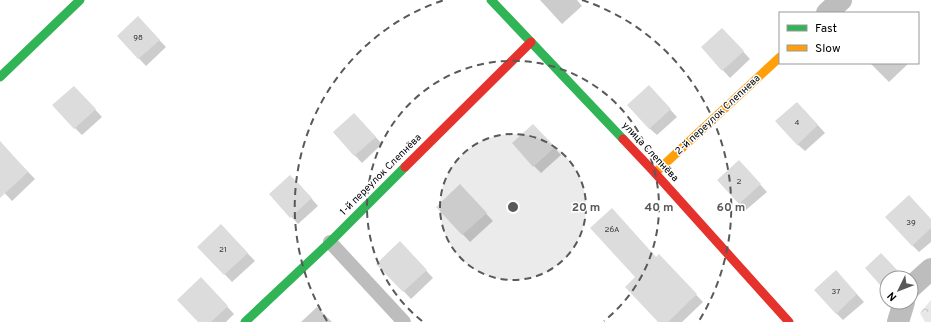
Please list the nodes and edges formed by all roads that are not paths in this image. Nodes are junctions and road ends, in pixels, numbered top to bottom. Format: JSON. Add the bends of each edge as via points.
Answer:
{"nodes":[{"id":1,"x":80,"y":0,"type":"edge"},
{"id":2,"x":491,"y":0,"type":"edge"},
{"id":3,"x":841,"y":0,"type":"edge"},
{"id":4,"x":828,"y":12,"type":"edge"},
{"id":5,"x":531,"y":42,"type":"junction"},
{"id":6,"x":779,"y":58,"type":"edge"},
{"id":7,"x":0,"y":77,"type":"edge"},
{"id":8,"x":655,"y":173,"type":"junction"},
{"id":9,"x":330,"y":242,"type":"junction"},
{"id":10,"x":931,"y":269,"type":"edge"},
{"id":11,"x":919,"y":280,"type":"edge"},
{"id":12,"x":902,"y":310,"type":"edge"},
{"id":13,"x":246,"y":322,"type":"edge"},
{"id":14,"x":404,"y":322,"type":"edge"},
{"id":15,"x":789,"y":322,"type":"edge"},
{"id":16,"x":898,"y":322,"type":"edge"}],
"edges":[{"from":1,"to":7,"type":"street"},
{"from":2,"to":5,"type":"street","name":"улица Слепнёва"},
{"from":3,"to":4,"type":"street"},
{"from":5,"to":8,"type":"street","name":"улица Слепнёва"},
{"from":5,"to":9,"type":"street","name":"1-й переулок Слепнёва"},
{"from":6,"to":8,"type":"street","name":"2-й переулок Слепнева"},
{"from":8,"to":15,"type":"street","name":"улица Слепнёва"},
{"from":9,"to":13,"type":"street","name":"1-й переулок Слепнёва"},
{"from":9,"to":14,"type":"lane"},
{"from":10,"to":11,"type":"street"},
{"from":12,"to":16,"type":"street"}]}
